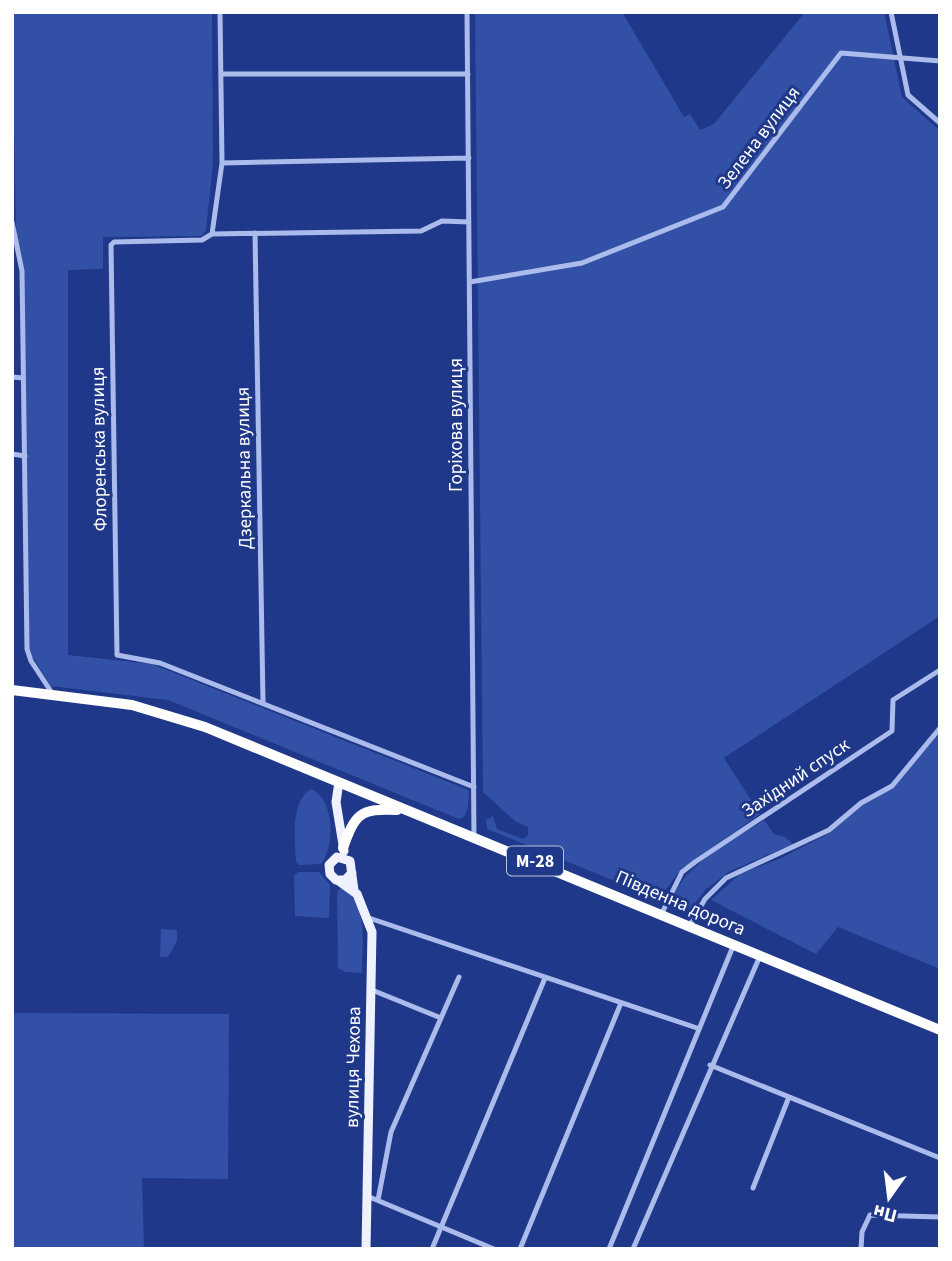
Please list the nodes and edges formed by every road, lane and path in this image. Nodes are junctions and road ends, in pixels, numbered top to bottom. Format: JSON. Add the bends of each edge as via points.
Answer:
{"nodes":[{"id":1,"x":220,"y":12,"type":"edge"},
{"id":2,"x":467,"y":12,"type":"edge"},
{"id":3,"x":891,"y":12,"type":"edge"},
{"id":4,"x":900,"y":57,"type":"junction"},
{"id":5,"x":940,"y":61,"type":"edge"},
{"id":6,"x":223,"y":74,"type":"junction"},
{"id":7,"x":468,"y":74,"type":"junction"},
{"id":8,"x":940,"y":123,"type":"edge"},
{"id":9,"x":468,"y":159,"type":"junction"},
{"id":10,"x":222,"y":163,"type":"junction"},
{"id":11,"x":12,"y":222,"type":"edge"},
{"id":12,"x":469,"y":222,"type":"junction"},
{"id":13,"x":255,"y":233,"type":"junction"},
{"id":14,"x":212,"y":234,"type":"junction"},
{"id":15,"x":22,"y":271,"type":"junction"},
{"id":16,"x":12,"y":272,"type":"edge"},
{"id":17,"x":470,"y":282,"type":"junction"},
{"id":18,"x":12,"y":377,"type":"edge"},
{"id":19,"x":23,"y":378,"type":"junction"},
{"id":20,"x":12,"y":454,"type":"edge"},
{"id":21,"x":25,"y":456,"type":"junction"},
{"id":22,"x":940,"y":670,"type":"edge"},
{"id":23,"x":12,"y":690,"type":"edge"},
{"id":24,"x":53,"y":694,"type":"junction"},
{"id":25,"x":263,"y":702,"type":"junction"},
{"id":26,"x":940,"y":728,"type":"edge"},
{"id":27,"x":339,"y":782,"type":"junction"},
{"id":28,"x":474,"y":787,"type":"junction"},
{"id":29,"x":407,"y":811,"type":"junction"},
{"id":30,"x":339,"y":832,"type":"junction"},
{"id":31,"x":474,"y":838,"type":"junction"},
{"id":32,"x":343,"y":848,"type":"junction"},
{"id":33,"x":332,"y":860,"type":"junction"},
{"id":34,"x":350,"y":861,"type":"junction"},
{"id":35,"x":352,"y":873,"type":"junction"},
{"id":36,"x":339,"y":881,"type":"junction"},
{"id":37,"x":354,"y":890,"type":"junction"},
{"id":38,"x":662,"y":913,"type":"junction"},
{"id":39,"x":369,"y":918,"type":"junction"},
{"id":40,"x":690,"y":925,"type":"junction"},
{"id":41,"x":734,"y":943,"type":"junction"},
{"id":42,"x":760,"y":955,"type":"junction"},
{"id":43,"x":459,"y":977,"type":"dead end"},
{"id":44,"x":545,"y":978,"type":"junction"},
{"id":45,"x":372,"y":990,"type":"junction"},
{"id":46,"x":621,"y":1003,"type":"junction"},
{"id":47,"x":441,"y":1018,"type":"junction"},
{"id":48,"x":697,"y":1028,"type":"junction"},
{"id":49,"x":940,"y":1030,"type":"edge"},
{"id":50,"x":710,"y":1065,"type":"junction"},
{"id":51,"x":789,"y":1097,"type":"junction"},
{"id":52,"x":940,"y":1158,"type":"edge"},
{"id":53,"x":753,"y":1188,"type":"dead end"},
{"id":54,"x":367,"y":1196,"type":"junction"},
{"id":55,"x":378,"y":1200,"type":"junction"},
{"id":56,"x":940,"y":1217,"type":"edge"},
{"id":57,"x":442,"y":1227,"type":"junction"},
{"id":58,"x":366,"y":1249,"type":"edge"},
{"id":59,"x":432,"y":1249,"type":"edge"},
{"id":60,"x":494,"y":1249,"type":"edge"},
{"id":61,"x":520,"y":1249,"type":"edge"},
{"id":62,"x":609,"y":1249,"type":"edge"},
{"id":63,"x":633,"y":1249,"type":"edge"},
{"id":64,"x":861,"y":1249,"type":"edge"}],
"edges":[{"from":1,"to":6,"type":"street"},
{"from":2,"to":7,"type":"street","name":"Горіхова вулиця"},
{"from":3,"to":4,"type":"street"},
{"from":4,"to":5,"type":"street","name":"Зелена вулиця"},
{"from":4,"to":8,"type":"street","via":[[908,95]]},
{"from":4,"to":17,"type":"street","name":"Зелена вулиця","via":[[841,53],[723,207],[582,263]]},
{"from":6,"to":7,"type":"street"},
{"from":6,"to":10,"type":"street"},
{"from":7,"to":9,"type":"street","name":"Горіхова вулиця"},
{"from":9,"to":10,"type":"street"},
{"from":9,"to":12,"type":"street","name":"Горіхова вулиця"},
{"from":10,"to":14,"type":"street"},
{"from":11,"to":15,"type":"street"},
{"from":12,"to":13,"type":"street","via":[[442,221],[421,231]]},
{"from":12,"to":17,"type":"street","name":"Горіхова вулиця"},
{"from":13,"to":14,"type":"street"},
{"from":13,"to":25,"type":"street","name":"Дзеркальна вулиця"},
{"from":14,"to":25,"type":"street","name":"Флоренська вулиця","via":[[202,240],[112,243],[117,655],[160,663]]},
{"from":15,"to":16,"type":"street"},
{"from":15,"to":19,"type":"street"},
{"from":17,"to":28,"type":"street","name":"Горіхова вулиця"},
{"from":18,"to":19,"type":"street"},
{"from":19,"to":21,"type":"street"},
{"from":20,"to":21,"type":"street"},
{"from":21,"to":24,"type":"street","via":[[27,649]]},
{"from":22,"to":38,"type":"street","name":"Західний спуск","via":[[893,700],[892,731],[688,867]]},
{"from":23,"to":24,"type":"highway","number":"М-28"},
{"from":24,"to":27,"type":"highway","number":"М-28","via":[[167,713]]},
{"from":25,"to":28,"type":"street"},
{"from":26,"to":40,"type":"street","via":[[892,786],[861,803],[829,830],[726,878]]},
{"from":27,"to":29,"type":"highway","number":"М-28"},
{"from":27,"to":30,"type":"main road"},
{"from":28,"to":31,"type":"street","name":"Горіхова вулиця"},
{"from":29,"to":31,"type":"highway","name":"Південна дорога","number":"М-28"},
{"from":29,"to":32,"type":"highway","via":[[374,809],[360,814],[350,826]]},
{"from":30,"to":32,"type":"main road"},
{"from":30,"to":33,"type":"main road"},
{"from":31,"to":38,"type":"highway","name":"Південна дорога","number":"М-28"},
{"from":32,"to":34,"type":"main road"},
{"from":33,"to":34,"type":"main road","via":[[343,857]]},
{"from":33,"to":36,"type":"main road","via":[[330,874]]},
{"from":34,"to":35,"type":"main road"},
{"from":35,"to":36,"type":"main road"},
{"from":35,"to":37,"type":"main road","name":"вулиця Чехова"},
{"from":36,"to":37,"type":"main road"},
{"from":37,"to":39,"type":"main road","name":"вулиця Чехова"},
{"from":38,"to":40,"type":"highway","name":"Південна дорога","number":"М-28"},
{"from":39,"to":44,"type":"street"},
{"from":39,"to":45,"type":"main road","name":"вулиця Чехова"},
{"from":40,"to":41,"type":"highway","name":"Південна дорога","number":"М-28"},
{"from":41,"to":42,"type":"highway","name":"Південна дорога","number":"М-28"},
{"from":41,"to":48,"type":"street"},
{"from":42,"to":49,"type":"highway","name":"Південна дорога","number":"М-28"},
{"from":42,"to":50,"type":"street"},
{"from":43,"to":47,"type":"street"},
{"from":44,"to":46,"type":"street"},
{"from":44,"to":57,"type":"street"},
{"from":45,"to":47,"type":"street"},
{"from":45,"to":54,"type":"main road","name":"вулиця Чехова"},
{"from":46,"to":48,"type":"street"},
{"from":46,"to":61,"type":"street"},
{"from":47,"to":55,"type":"street","via":[[391,1132]]},
{"from":48,"to":62,"type":"street"},
{"from":50,"to":51,"type":"street"},
{"from":50,"to":63,"type":"street"},
{"from":51,"to":52,"type":"street"},
{"from":51,"to":53,"type":"street"},
{"from":54,"to":55,"type":"street"},
{"from":54,"to":58,"type":"main road","name":"вулиця Чехова"},
{"from":55,"to":57,"type":"street"},
{"from":56,"to":64,"type":"street","via":[[870,1214]]},
{"from":57,"to":59,"type":"street"},
{"from":57,"to":60,"type":"street"}]}
